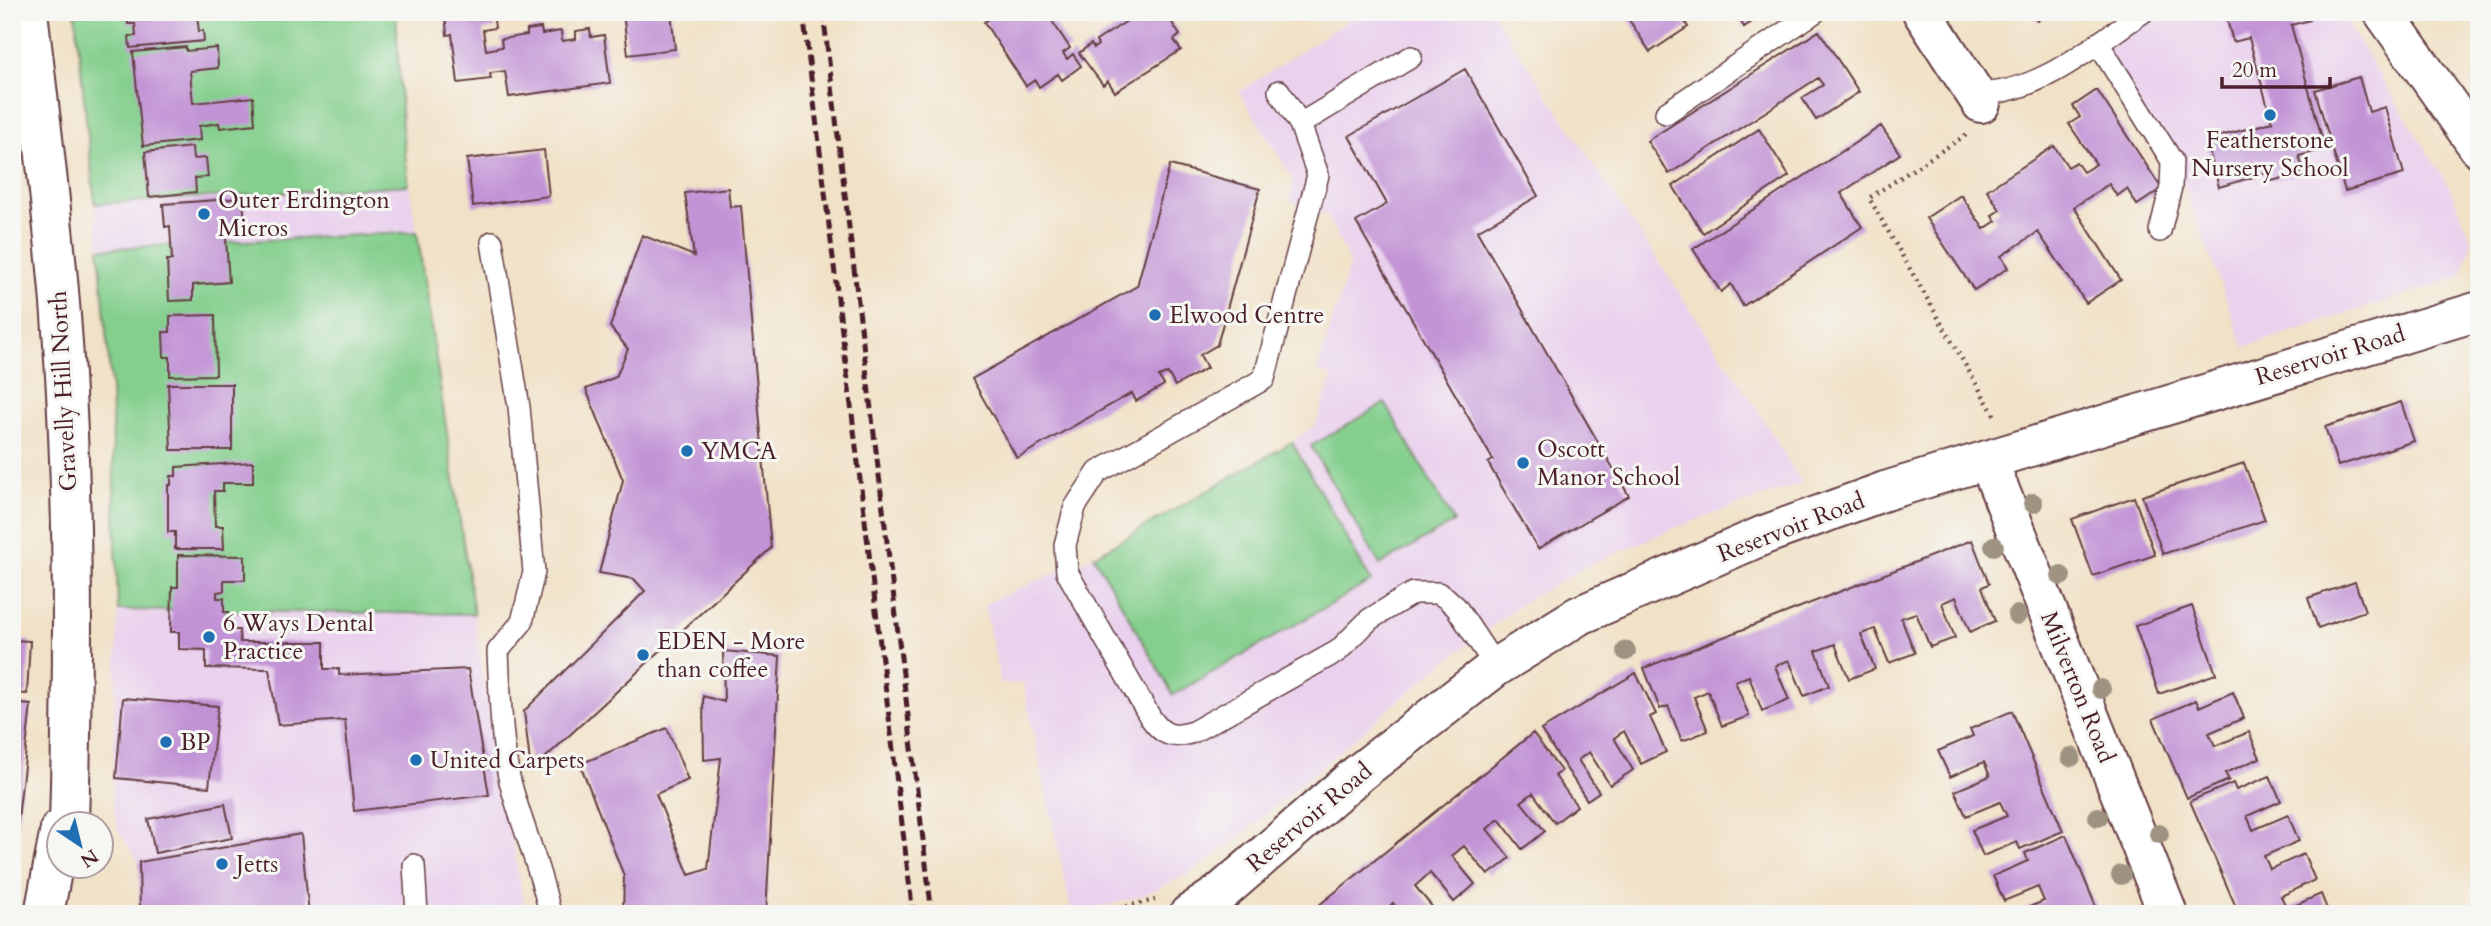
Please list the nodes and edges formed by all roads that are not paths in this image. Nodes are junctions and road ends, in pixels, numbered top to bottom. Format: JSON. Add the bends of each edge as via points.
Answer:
{"nodes":[{"id":1,"x":28,"y":12,"type":"edge"},
{"id":2,"x":1815,"y":12,"type":"edge"},
{"id":3,"x":1922,"y":12,"type":"edge"},
{"id":4,"x":2143,"y":12,"type":"edge"},
{"id":5,"x":2383,"y":12,"type":"edge"},
{"id":6,"x":2098,"y":43,"type":"junction"},
{"id":7,"x":1410,"y":57,"type":"dead end"},
{"id":8,"x":1279,"y":91,"type":"dead end"},
{"id":9,"x":1978,"y":98,"type":"joint"},
{"id":10,"x":1666,"y":113,"type":"dead end"},
{"id":11,"x":1300,"y":124,"type":"junction"},
{"id":12,"x":2479,"y":148,"type":"edge"},
{"id":13,"x":2160,"y":231,"type":"dead end"},
{"id":14,"x":492,"y":242,"type":"dead end"},
{"id":15,"x":2479,"y":311,"type":"edge"},
{"id":16,"x":2002,"y":456,"type":"junction"},
{"id":17,"x":1496,"y":667,"type":"junction"},
{"id":18,"x":70,"y":771,"type":"junction"},
{"id":19,"x":63,"y":810,"type":"edge"},
{"id":20,"x":69,"y":810,"type":"edge"},
{"id":21,"x":414,"y":865,"type":"dead end"},
{"id":22,"x":50,"y":880,"type":"edge"},
{"id":23,"x":66,"y":880,"type":"edge"},
{"id":24,"x":44,"y":914,"type":"edge"},
{"id":25,"x":62,"y":914,"type":"edge"},
{"id":26,"x":417,"y":914,"type":"edge"},
{"id":27,"x":550,"y":914,"type":"edge"},
{"id":28,"x":1189,"y":914,"type":"edge"},
{"id":29,"x":2168,"y":914,"type":"edge"}],
"edges":[{"from":1,"to":18,"type":"main road","name":"Gravelly Hill North","via":[[51,205],[64,381],[72,560]]},
{"from":2,"to":10,"type":"lane"},
{"from":3,"to":9,"type":"main road"},
{"from":4,"to":6,"type":"lane"},
{"from":5,"to":12,"type":"main road"},
{"from":6,"to":9,"type":"lane","via":[[2038,81]]},
{"from":6,"to":13,"type":"lane","via":[[2172,161]]},
{"from":7,"to":11,"type":"lane"},
{"from":8,"to":11,"type":"lane"},
{"from":11,"to":17,"type":"lane","via":[[1318,175],[1264,379],[1098,472],[1075,508],[1065,545],[1068,572],[1150,717],[1164,734],[1175,737],[1193,732],[1338,651],[1370,619],[1413,593],[1446,598]]},
{"from":14,"to":27,"type":"lane","via":[[519,407],[534,572],[522,622],[498,651],[500,681],[511,783]]},
{"from":15,"to":16,"type":"main road","name":"Reservoir Road"},
{"from":16,"to":17,"type":"main road","name":"Reservoir Road","via":[[1885,491],[1764,535],[1578,616]]},
{"from":16,"to":29,"type":"main road","name":"Milverton Road"},
{"from":17,"to":28,"type":"main road","name":"Reservoir Road"},
{"from":18,"to":19,"type":"main road","name":"Gravelly Hill North"},
{"from":18,"to":20,"type":"main road","name":"Gravelly Hill North"},
{"from":21,"to":26,"type":"lane"},
{"from":22,"to":24,"type":"main road","name":"Gravelly Hill North"},
{"from":23,"to":25,"type":"main road"}]}
